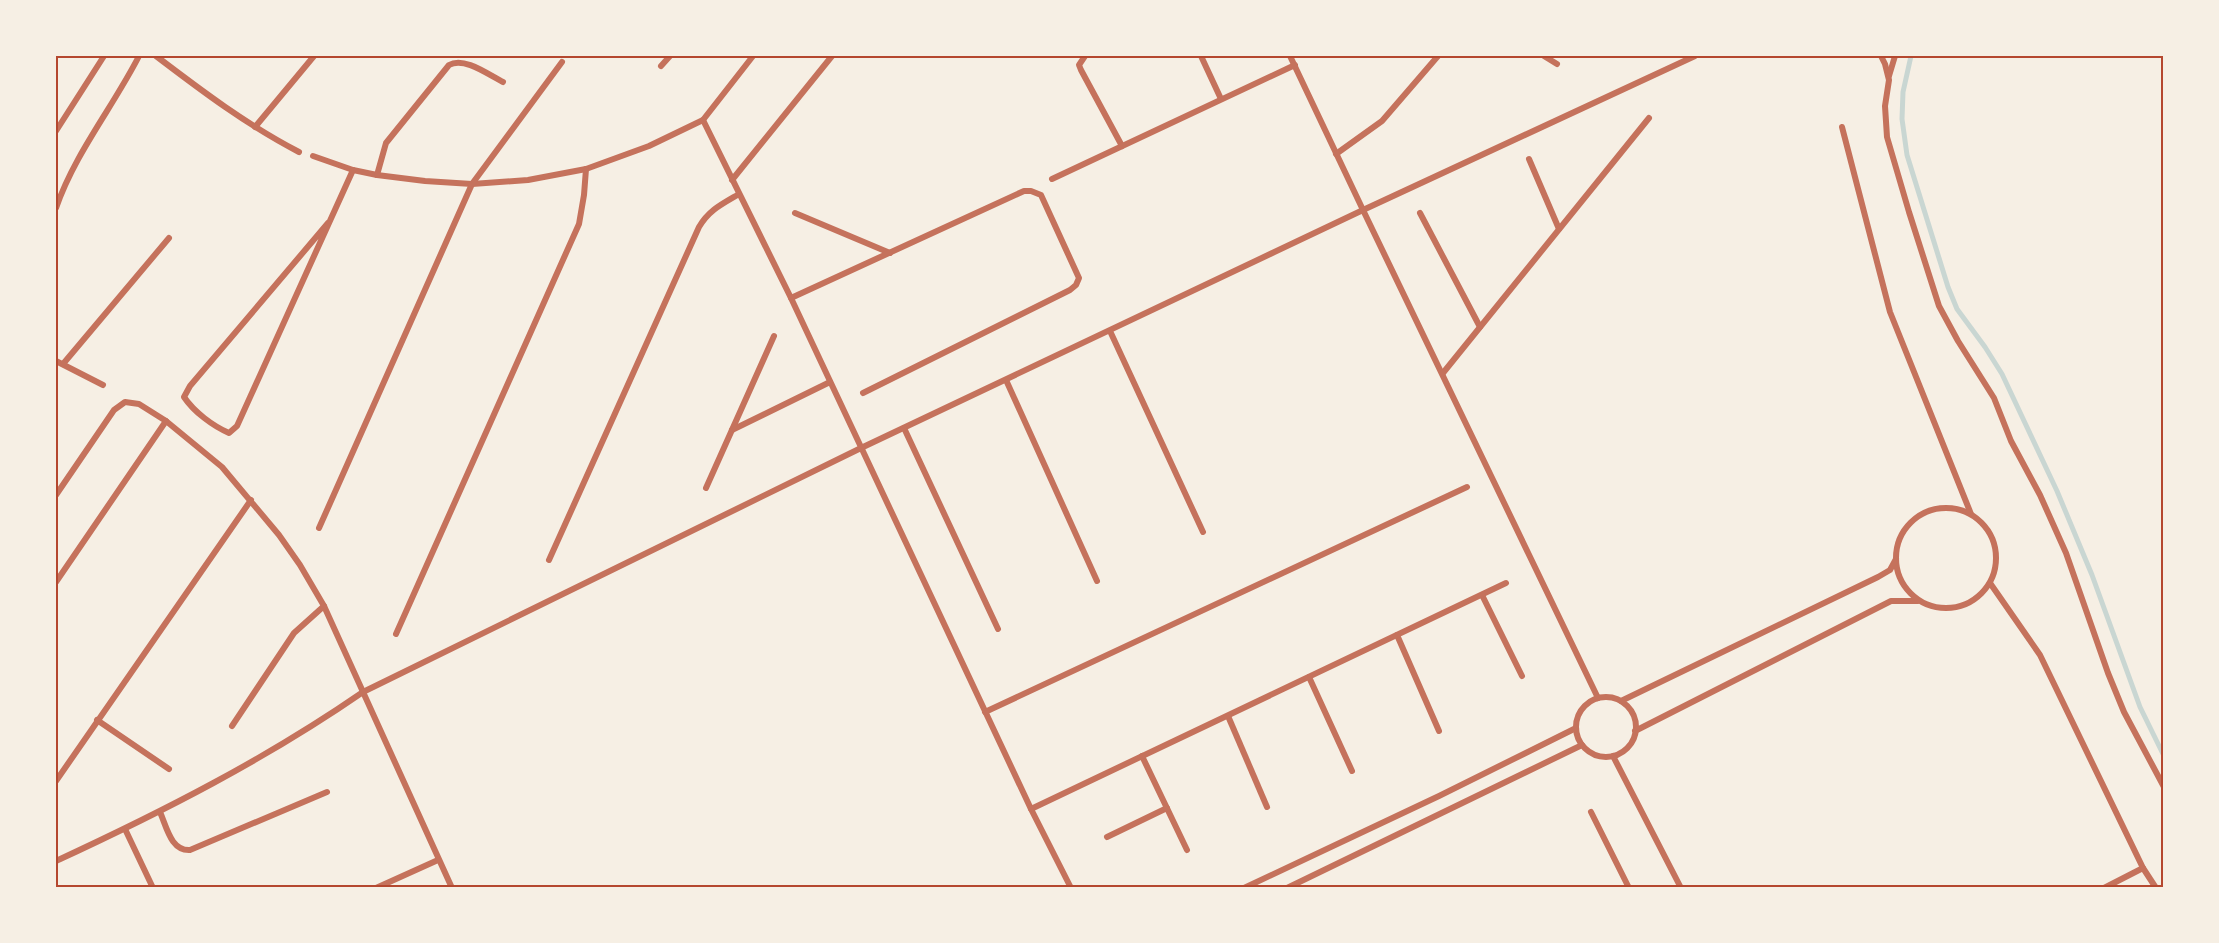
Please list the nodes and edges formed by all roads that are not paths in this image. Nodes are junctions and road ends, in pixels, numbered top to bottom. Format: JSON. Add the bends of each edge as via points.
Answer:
{"nodes":[{"id":1,"x":104,"y":56,"type":"edge"},
{"id":2,"x":139,"y":56,"type":"edge"},
{"id":3,"x":156,"y":56,"type":"edge"},
{"id":4,"x":314,"y":56,"type":"edge"},
{"id":5,"x":670,"y":56,"type":"edge"},
{"id":6,"x":753,"y":56,"type":"edge"},
{"id":7,"x":832,"y":56,"type":"edge"},
{"id":8,"x":1085,"y":56,"type":"edge"},
{"id":9,"x":1201,"y":56,"type":"edge"},
{"id":10,"x":1290,"y":56,"type":"edge"},
{"id":11,"x":1438,"y":56,"type":"edge"},
{"id":12,"x":1544,"y":56,"type":"edge"},
{"id":13,"x":1695,"y":56,"type":"edge"},
{"id":14,"x":1881,"y":56,"type":"edge"},
{"id":15,"x":1895,"y":56,"type":"edge"},
{"id":16,"x":562,"y":62,"type":"dead end"},
{"id":17,"x":1557,"y":64,"type":"dead end"},
{"id":18,"x":1295,"y":65,"type":"junction"},
{"id":19,"x":661,"y":66,"type":"dead end"},
{"id":20,"x":1888,"y":80,"type":"junction"},
{"id":21,"x":503,"y":82,"type":"dead end"},
{"id":22,"x":1221,"y":99,"type":"junction"},
{"id":23,"x":1649,"y":118,"type":"dead end"},
{"id":24,"x":703,"y":120,"type":"junction"},
{"id":25,"x":255,"y":127,"type":"junction"},
{"id":26,"x":1842,"y":127,"type":"dead end"},
{"id":27,"x":56,"y":131,"type":"edge"},
{"id":28,"x":1122,"y":146,"type":"junction"},
{"id":29,"x":299,"y":152,"type":"dead end"},
{"id":30,"x":1336,"y":154,"type":"junction"},
{"id":31,"x":313,"y":156,"type":"dead end"},
{"id":32,"x":1529,"y":159,"type":"dead end"},
{"id":33,"x":586,"y":169,"type":"junction"},
{"id":34,"x":353,"y":170,"type":"junction"},
{"id":35,"x":377,"y":175,"type":"junction"},
{"id":36,"x":1052,"y":179,"type":"dead end"},
{"id":37,"x":732,"y":180,"type":"junction"},
{"id":38,"x":472,"y":184,"type":"junction"},
{"id":39,"x":739,"y":194,"type":"junction"},
{"id":40,"x":56,"y":208,"type":"edge"},
{"id":41,"x":1362,"y":210,"type":"junction"},
{"id":42,"x":795,"y":213,"type":"dead end"},
{"id":43,"x":1420,"y":213,"type":"dead end"},
{"id":44,"x":328,"y":223,"type":"junction"},
{"id":45,"x":1559,"y":229,"type":"junction"},
{"id":46,"x":169,"y":238,"type":"dead end"},
{"id":47,"x":890,"y":253,"type":"junction"},
{"id":48,"x":791,"y":298,"type":"junction"},
{"id":49,"x":1480,"y":327,"type":"junction"},
{"id":50,"x":1110,"y":331,"type":"junction"},
{"id":51,"x":774,"y":336,"type":"dead end"},
{"id":52,"x":56,"y":361,"type":"edge"},
{"id":53,"x":63,"y":364,"type":"junction"},
{"id":54,"x":1443,"y":373,"type":"junction"},
{"id":55,"x":1006,"y":380,"type":"junction"},
{"id":56,"x":830,"y":382,"type":"junction"},
{"id":57,"x":103,"y":385,"type":"dead end"},
{"id":58,"x":863,"y":393,"type":"dead end"},
{"id":59,"x":166,"y":421,"type":"junction"},
{"id":60,"x":904,"y":428,"type":"junction"},
{"id":61,"x":732,"y":430,"type":"junction"},
{"id":62,"x":861,"y":448,"type":"junction"},
{"id":63,"x":1467,"y":487,"type":"dead end"},
{"id":64,"x":706,"y":488,"type":"dead end"},
{"id":65,"x":56,"y":495,"type":"edge"},
{"id":66,"x":251,"y":500,"type":"junction"},
{"id":67,"x":1971,"y":514,"type":"junction"},
{"id":68,"x":320,"y":528,"type":"dead end"},
{"id":69,"x":1203,"y":532,"type":"dead end"},
{"id":70,"x":1896,"y":559,"type":"junction"},
{"id":71,"x":549,"y":560,"type":"dead end"},
{"id":72,"x":1097,"y":581,"type":"dead end"},
{"id":73,"x":56,"y":582,"type":"edge"},
{"id":74,"x":1506,"y":583,"type":"dead end"},
{"id":75,"x":1990,"y":583,"type":"junction"},
{"id":76,"x":1482,"y":595,"type":"junction"},
{"id":77,"x":1920,"y":601,"type":"junction"},
{"id":78,"x":324,"y":606,"type":"junction"},
{"id":79,"x":998,"y":629,"type":"dead end"},
{"id":80,"x":396,"y":634,"type":"dead end"},
{"id":81,"x":1397,"y":635,"type":"junction"},
{"id":82,"x":1522,"y":676,"type":"dead end"},
{"id":83,"x":1309,"y":677,"type":"junction"},
{"id":84,"x":363,"y":692,"type":"junction"},
{"id":85,"x":1598,"y":698,"type":"junction"},
{"id":86,"x":1621,"y":701,"type":"junction"},
{"id":87,"x":985,"y":712,"type":"junction"},
{"id":88,"x":1228,"y":716,"type":"junction"},
{"id":89,"x":97,"y":720,"type":"junction"},
{"id":90,"x":232,"y":726,"type":"dead end"},
{"id":91,"x":1576,"y":729,"type":"junction"},
{"id":92,"x":1439,"y":731,"type":"dead end"},
{"id":93,"x":1635,"y":731,"type":"junction"},
{"id":94,"x":1582,"y":745,"type":"junction"},
{"id":95,"x":1142,"y":756,"type":"junction"},
{"id":96,"x":1613,"y":756,"type":"junction"},
{"id":97,"x":169,"y":769,"type":"dead end"},
{"id":98,"x":1352,"y":771,"type":"dead end"},
{"id":99,"x":56,"y":781,"type":"edge"},
{"id":100,"x":2163,"y":787,"type":"edge"},
{"id":101,"x":327,"y":792,"type":"dead end"},
{"id":102,"x":1267,"y":807,"type":"dead end"},
{"id":103,"x":1167,"y":808,"type":"junction"},
{"id":104,"x":1031,"y":809,"type":"junction"},
{"id":105,"x":160,"y":812,"type":"junction"},
{"id":106,"x":1592,"y":812,"type":"dead end"},
{"id":107,"x":124,"y":829,"type":"junction"},
{"id":108,"x":1107,"y":837,"type":"dead end"},
{"id":109,"x":1187,"y":850,"type":"dead end"},
{"id":110,"x":438,"y":860,"type":"junction"},
{"id":111,"x":56,"y":861,"type":"edge"},
{"id":112,"x":2143,"y":868,"type":"junction"},
{"id":113,"x":153,"y":888,"type":"edge"},
{"id":114,"x":376,"y":888,"type":"edge"},
{"id":115,"x":452,"y":888,"type":"edge"},
{"id":116,"x":1071,"y":888,"type":"edge"},
{"id":117,"x":1244,"y":888,"type":"edge"},
{"id":118,"x":1287,"y":888,"type":"edge"},
{"id":119,"x":1629,"y":888,"type":"edge"},
{"id":120,"x":1681,"y":888,"type":"edge"},
{"id":121,"x":2104,"y":888,"type":"edge"},
{"id":122,"x":2156,"y":888,"type":"edge"}],
"edges":[{"from":1,"to":27,"type":"street"},
{"from":2,"to":40,"type":"street","via":[[78,159]]},
{"from":3,"to":25,"type":"street"},
{"from":4,"to":25,"type":"street"},
{"from":5,"to":19,"type":"street"},
{"from":6,"to":24,"type":"street"},
{"from":7,"to":37,"type":"street"},
{"from":8,"to":28,"type":"street","via":[[1081,70]]},
{"from":9,"to":22,"type":"street"},
{"from":10,"to":18,"type":"street"},
{"from":11,"to":30,"type":"street","via":[[1382,121]]},
{"from":12,"to":17,"type":"street"},
{"from":13,"to":41,"type":"street"},
{"from":14,"to":20,"type":"street"},
{"from":15,"to":20,"type":"street"},
{"from":16,"to":38,"type":"street"},
{"from":18,"to":22,"type":"street"},
{"from":18,"to":30,"type":"street"},
{"from":20,"to":100,"type":"street","via":[[1887,137],[1940,306],[1994,398],[2011,441],[2040,495],[2066,553],[2120,702]]},
{"from":21,"to":35,"type":"street","via":[[463,63],[449,65],[386,143]]},
{"from":22,"to":28,"type":"street"},
{"from":23,"to":45,"type":"street"},
{"from":24,"to":33,"type":"street","via":[[649,146]]},
{"from":24,"to":37,"type":"street"},
{"from":25,"to":29,"type":"street"},
{"from":26,"to":67,"type":"street","via":[[1890,312]]},
{"from":28,"to":36,"type":"street"},
{"from":30,"to":41,"type":"street"},
{"from":31,"to":34,"type":"street"},
{"from":32,"to":45,"type":"street"},
{"from":33,"to":38,"type":"street","via":[[528,180]]},
{"from":33,"to":80,"type":"street","via":[[579,224]]},
{"from":34,"to":35,"type":"street"},
{"from":34,"to":44,"type":"street"},
{"from":35,"to":38,"type":"street"},
{"from":37,"to":39,"type":"street"},
{"from":38,"to":68,"type":"street"},
{"from":39,"to":48,"type":"street"},
{"from":39,"to":71,"type":"street","via":[[713,209],[699,227]]},
{"from":41,"to":50,"type":"street"},
{"from":41,"to":54,"type":"street"},
{"from":42,"to":47,"type":"street"},
{"from":43,"to":49,"type":"street"},
{"from":44,"to":44,"type":"street","via":[[237,426],[229,433],[219,429],[184,397]]},
{"from":45,"to":49,"type":"street"},
{"from":46,"to":53,"type":"street"},
{"from":47,"to":48,"type":"street"},
{"from":47,"to":58,"type":"street","via":[[1031,191],[1041,195],[1079,278],[1070,290]]},
{"from":48,"to":56,"type":"street"},
{"from":49,"to":54,"type":"street"},
{"from":50,"to":55,"type":"street"},
{"from":50,"to":69,"type":"street"},
{"from":51,"to":61,"type":"street"},
{"from":52,"to":53,"type":"street"},
{"from":53,"to":57,"type":"street"},
{"from":54,"to":85,"type":"street"},
{"from":55,"to":60,"type":"street"},
{"from":55,"to":72,"type":"street"},
{"from":56,"to":61,"type":"street"},
{"from":56,"to":62,"type":"street"},
{"from":59,"to":65,"type":"street","via":[[139,404],[125,402],[114,410]]},
{"from":59,"to":66,"type":"street","via":[[222,467]]},
{"from":59,"to":73,"type":"street"},
{"from":60,"to":62,"type":"street"},
{"from":60,"to":79,"type":"street"},
{"from":61,"to":64,"type":"street"},
{"from":62,"to":84,"type":"street"},
{"from":62,"to":87,"type":"street"},
{"from":63,"to":87,"type":"street"},
{"from":66,"to":78,"type":"street"},
{"from":66,"to":89,"type":"street"},
{"from":67,"to":70,"type":"street","via":[[1946,508],[1921,515],[1903,534]]},
{"from":67,"to":75,"type":"street","via":[[1990,532],[1995,545],[1997,558]]},
{"from":70,"to":77,"type":"street","via":[[1903,584]]},
{"from":70,"to":86,"type":"street","via":[[1890,570],[1878,577]]},
{"from":74,"to":76,"type":"street"},
{"from":75,"to":77,"type":"street","via":[[1972,602],[1960,607],[1947,609]]},
{"from":75,"to":112,"type":"street","via":[[2040,655]]},
{"from":76,"to":81,"type":"street"},
{"from":76,"to":82,"type":"street"},
{"from":77,"to":93,"type":"street","via":[[1891,601]]},
{"from":78,"to":84,"type":"street"},
{"from":78,"to":90,"type":"street","via":[[294,633]]},
{"from":81,"to":83,"type":"street"},
{"from":81,"to":92,"type":"street"},
{"from":83,"to":88,"type":"street"},
{"from":83,"to":98,"type":"street"},
{"from":84,"to":105,"type":"street","via":[[289,741]]},
{"from":84,"to":110,"type":"street"},
{"from":85,"to":86,"type":"street"},
{"from":85,"to":91,"type":"street","via":[[1580,712]]},
{"from":86,"to":93,"type":"street","via":[[1630,709]]},
{"from":87,"to":104,"type":"street"},
{"from":88,"to":95,"type":"street"},
{"from":88,"to":102,"type":"street"},
{"from":89,"to":97,"type":"street"},
{"from":89,"to":99,"type":"street"},
{"from":91,"to":94,"type":"street"},
{"from":91,"to":117,"type":"street"},
{"from":93,"to":96,"type":"street","via":[[1624,751]]},
{"from":94,"to":96,"type":"street","via":[[1601,757]]},
{"from":94,"to":118,"type":"street"},
{"from":95,"to":103,"type":"street"},
{"from":95,"to":104,"type":"street"},
{"from":96,"to":120,"type":"street"},
{"from":101,"to":105,"type":"street","via":[[190,850],[176,847]]},
{"from":103,"to":108,"type":"street"},
{"from":103,"to":109,"type":"street"},
{"from":104,"to":116,"type":"street"},
{"from":105,"to":107,"type":"street"},
{"from":106,"to":119,"type":"street"},
{"from":107,"to":111,"type":"street"},
{"from":107,"to":113,"type":"street"},
{"from":110,"to":114,"type":"street"},
{"from":110,"to":115,"type":"street"},
{"from":112,"to":121,"type":"street"},
{"from":112,"to":122,"type":"street"}]}
